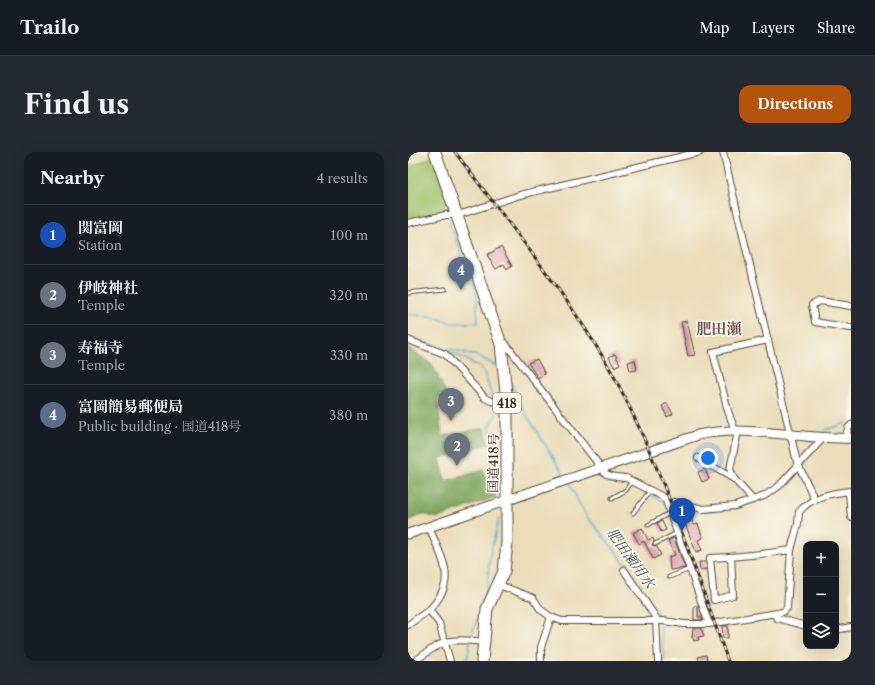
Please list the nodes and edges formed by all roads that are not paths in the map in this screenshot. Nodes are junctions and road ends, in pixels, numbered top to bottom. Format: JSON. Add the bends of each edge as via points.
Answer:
{"nodes":[{"id":1,"x":435,"y":152,"type":"edge"},
{"id":2,"x":700,"y":152,"type":"edge"},
{"id":3,"x":723,"y":152,"type":"edge"},
{"id":4,"x":458,"y":215,"type":"junction"},
{"id":5,"x":408,"y":223,"type":"edge"},
{"id":6,"x":445,"y":289,"type":"dead end"},
{"id":7,"x":408,"y":293,"type":"edge"},
{"id":8,"x":851,"y":306,"type":"edge"},
{"id":9,"x":851,"y":328,"type":"edge"},
{"id":10,"x":408,"y":340,"type":"edge"},
{"id":11,"x":768,"y":340,"type":"junction"},
{"id":12,"x":500,"y":344,"type":"junction"},
{"id":13,"x":507,"y":403,"type":"junction"},
{"id":14,"x":851,"y":425,"type":"edge"},
{"id":15,"x":737,"y":431,"type":"junction"},
{"id":16,"x":791,"y":435,"type":"junction"},
{"id":17,"x":825,"y":436,"type":"junction"},
{"id":18,"x":849,"y":438,"type":"edge"},
{"id":19,"x":698,"y":458,"type":"dead end"},
{"id":20,"x":799,"y":465,"type":"junction"},
{"id":21,"x":601,"y":468,"type":"junction"},
{"id":22,"x":734,"y":479,"type":"junction"},
{"id":23,"x":632,"y":481,"type":"junction"},
{"id":24,"x":650,"y":491,"type":"junction"},
{"id":25,"x":850,"y":492,"type":"edge"},
{"id":26,"x":612,"y":498,"type":"dead end"},
{"id":27,"x":753,"y":500,"type":"junction"},
{"id":28,"x":815,"y":500,"type":"junction"},
{"id":29,"x":506,"y":501,"type":"junction"},
{"id":30,"x":674,"y":502,"type":"dead end"},
{"id":31,"x":671,"y":512,"type":"junction"},
{"id":32,"x":633,"y":513,"type":"dead end"},
{"id":33,"x":851,"y":517,"type":"edge"},
{"id":34,"x":648,"y":525,"type":"dead end"},
{"id":35,"x":429,"y":527,"type":"junction"},
{"id":36,"x":678,"y":533,"type":"junction"},
{"id":37,"x":408,"y":534,"type":"edge"},
{"id":38,"x":656,"y":544,"type":"dead end"},
{"id":39,"x":791,"y":550,"type":"junction"},
{"id":40,"x":731,"y":557,"type":"junction"},
{"id":41,"x":691,"y":569,"type":"junction"},
{"id":42,"x":624,"y":570,"type":"dead end"},
{"id":43,"x":669,"y":577,"type":"dead end"},
{"id":44,"x":498,"y":585,"type":"junction"},
{"id":45,"x":430,"y":610,"type":"junction"},
{"id":46,"x":774,"y":614,"type":"junction"},
{"id":47,"x":551,"y":617,"type":"junction"},
{"id":48,"x":655,"y":622,"type":"junction"},
{"id":49,"x":408,"y":624,"type":"edge"},
{"id":50,"x":709,"y":624,"type":"junction"},
{"id":51,"x":803,"y":625,"type":"edge"},
{"id":52,"x":851,"y":627,"type":"edge"},
{"id":53,"x":839,"y":629,"type":"edge"},
{"id":54,"x":444,"y":642,"type":"junction"},
{"id":55,"x":483,"y":642,"type":"junction"},
{"id":56,"x":415,"y":661,"type":"edge"},
{"id":57,"x":450,"y":661,"type":"edge"},
{"id":58,"x":482,"y":661,"type":"edge"},
{"id":59,"x":541,"y":661,"type":"edge"},
{"id":60,"x":658,"y":661,"type":"edge"}],
"edges":[{"from":1,"to":4,"type":"highway","name":"国道418号","number":"418"},
{"from":2,"to":4,"type":"street","via":[[520,195]]},
{"from":3,"to":11,"type":"street"},
{"from":4,"to":5,"type":"street","via":[[439,216]]},
{"from":4,"to":12,"type":"highway","name":"国道418号","number":"418"},
{"from":6,"to":7,"type":"lane"},
{"from":8,"to":9,"type":"street","via":[[820,301],[812,305],[815,322]]},
{"from":10,"to":13,"type":"street","via":[[446,354],[485,398]]},
{"from":11,"to":15,"type":"street","via":[[713,352],[728,411]]},
{"from":11,"to":16,"type":"street"},
{"from":12,"to":13,"type":"highway","name":"国道418号","number":"418"},
{"from":12,"to":21,"type":"street","via":[[505,343]]},
{"from":13,"to":29,"type":"highway","name":"国道418号","number":"418"},
{"from":14,"to":18,"type":"street","via":[[848,428]]},
{"from":15,"to":16,"type":"street"},
{"from":15,"to":21,"type":"street","via":[[698,435]]},
{"from":15,"to":22,"type":"street","via":[[730,469]]},
{"from":16,"to":17,"type":"street"},
{"from":16,"to":20,"type":"street"},
{"from":17,"to":18,"type":"street"},
{"from":17,"to":20,"type":"street"},
{"from":19,"to":22,"type":"street"},
{"from":20,"to":27,"type":"street","via":[[778,487]]},
{"from":20,"to":28,"type":"street"},
{"from":21,"to":23,"type":"street","via":[[606,474]]},
{"from":21,"to":29,"type":"street"},
{"from":22,"to":27,"type":"street"},
{"from":23,"to":24,"type":"street"},
{"from":23,"to":26,"type":"lane","via":[[626,490]]},
{"from":24,"to":31,"type":"street","via":[[665,498]]},
{"from":24,"to":32,"type":"lane"},
{"from":25,"to":28,"type":"street","via":[[827,494]]},
{"from":25,"to":33,"type":"street"},
{"from":27,"to":30,"type":"street","via":[[734,506],[703,509]]},
{"from":28,"to":39,"type":"street","via":[[799,512]]},
{"from":29,"to":35,"type":"street"},
{"from":29,"to":44,"type":"highway","name":"国道418号","number":"418","via":[[507,543],[504,571]]},
{"from":31,"to":34,"type":"lane"},
{"from":31,"to":36,"type":"street"},
{"from":35,"to":37,"type":"street"},
{"from":35,"to":45,"type":"street","via":[[447,577],[446,588]]},
{"from":36,"to":38,"type":"lane"},
{"from":36,"to":41,"type":"street"},
{"from":39,"to":40,"type":"street"},
{"from":39,"to":46,"type":"street","via":[[787,608]]},
{"from":40,"to":40,"type":"street","via":[[710,558],[714,600],[733,595]]},
{"from":41,"to":43,"type":"lane"},
{"from":41,"to":50,"type":"street"},
{"from":42,"to":48,"type":"street","via":[[656,618]]},
{"from":44,"to":47,"type":"street","via":[[533,598],[541,610]]},
{"from":44,"to":55,"type":"highway","name":"国道418号","number":"418","via":[[487,609]]},
{"from":45,"to":49,"type":"street"},
{"from":45,"to":54,"type":"street","via":[[439,623]]},
{"from":46,"to":50,"type":"street"},
{"from":46,"to":51,"type":"street","via":[[776,618]]},
{"from":47,"to":48,"type":"street","via":[[562,621]]},
{"from":47,"to":59,"type":"street","via":[[541,647]]},
{"from":48,"to":50,"type":"street"},
{"from":48,"to":60,"type":"street"},
{"from":52,"to":53,"type":"street"},
{"from":54,"to":55,"type":"street","via":[[463,639]]},
{"from":54,"to":56,"type":"street"},
{"from":54,"to":57,"type":"street"},
{"from":55,"to":58,"type":"highway","name":"国道418号","number":"418"}]}
